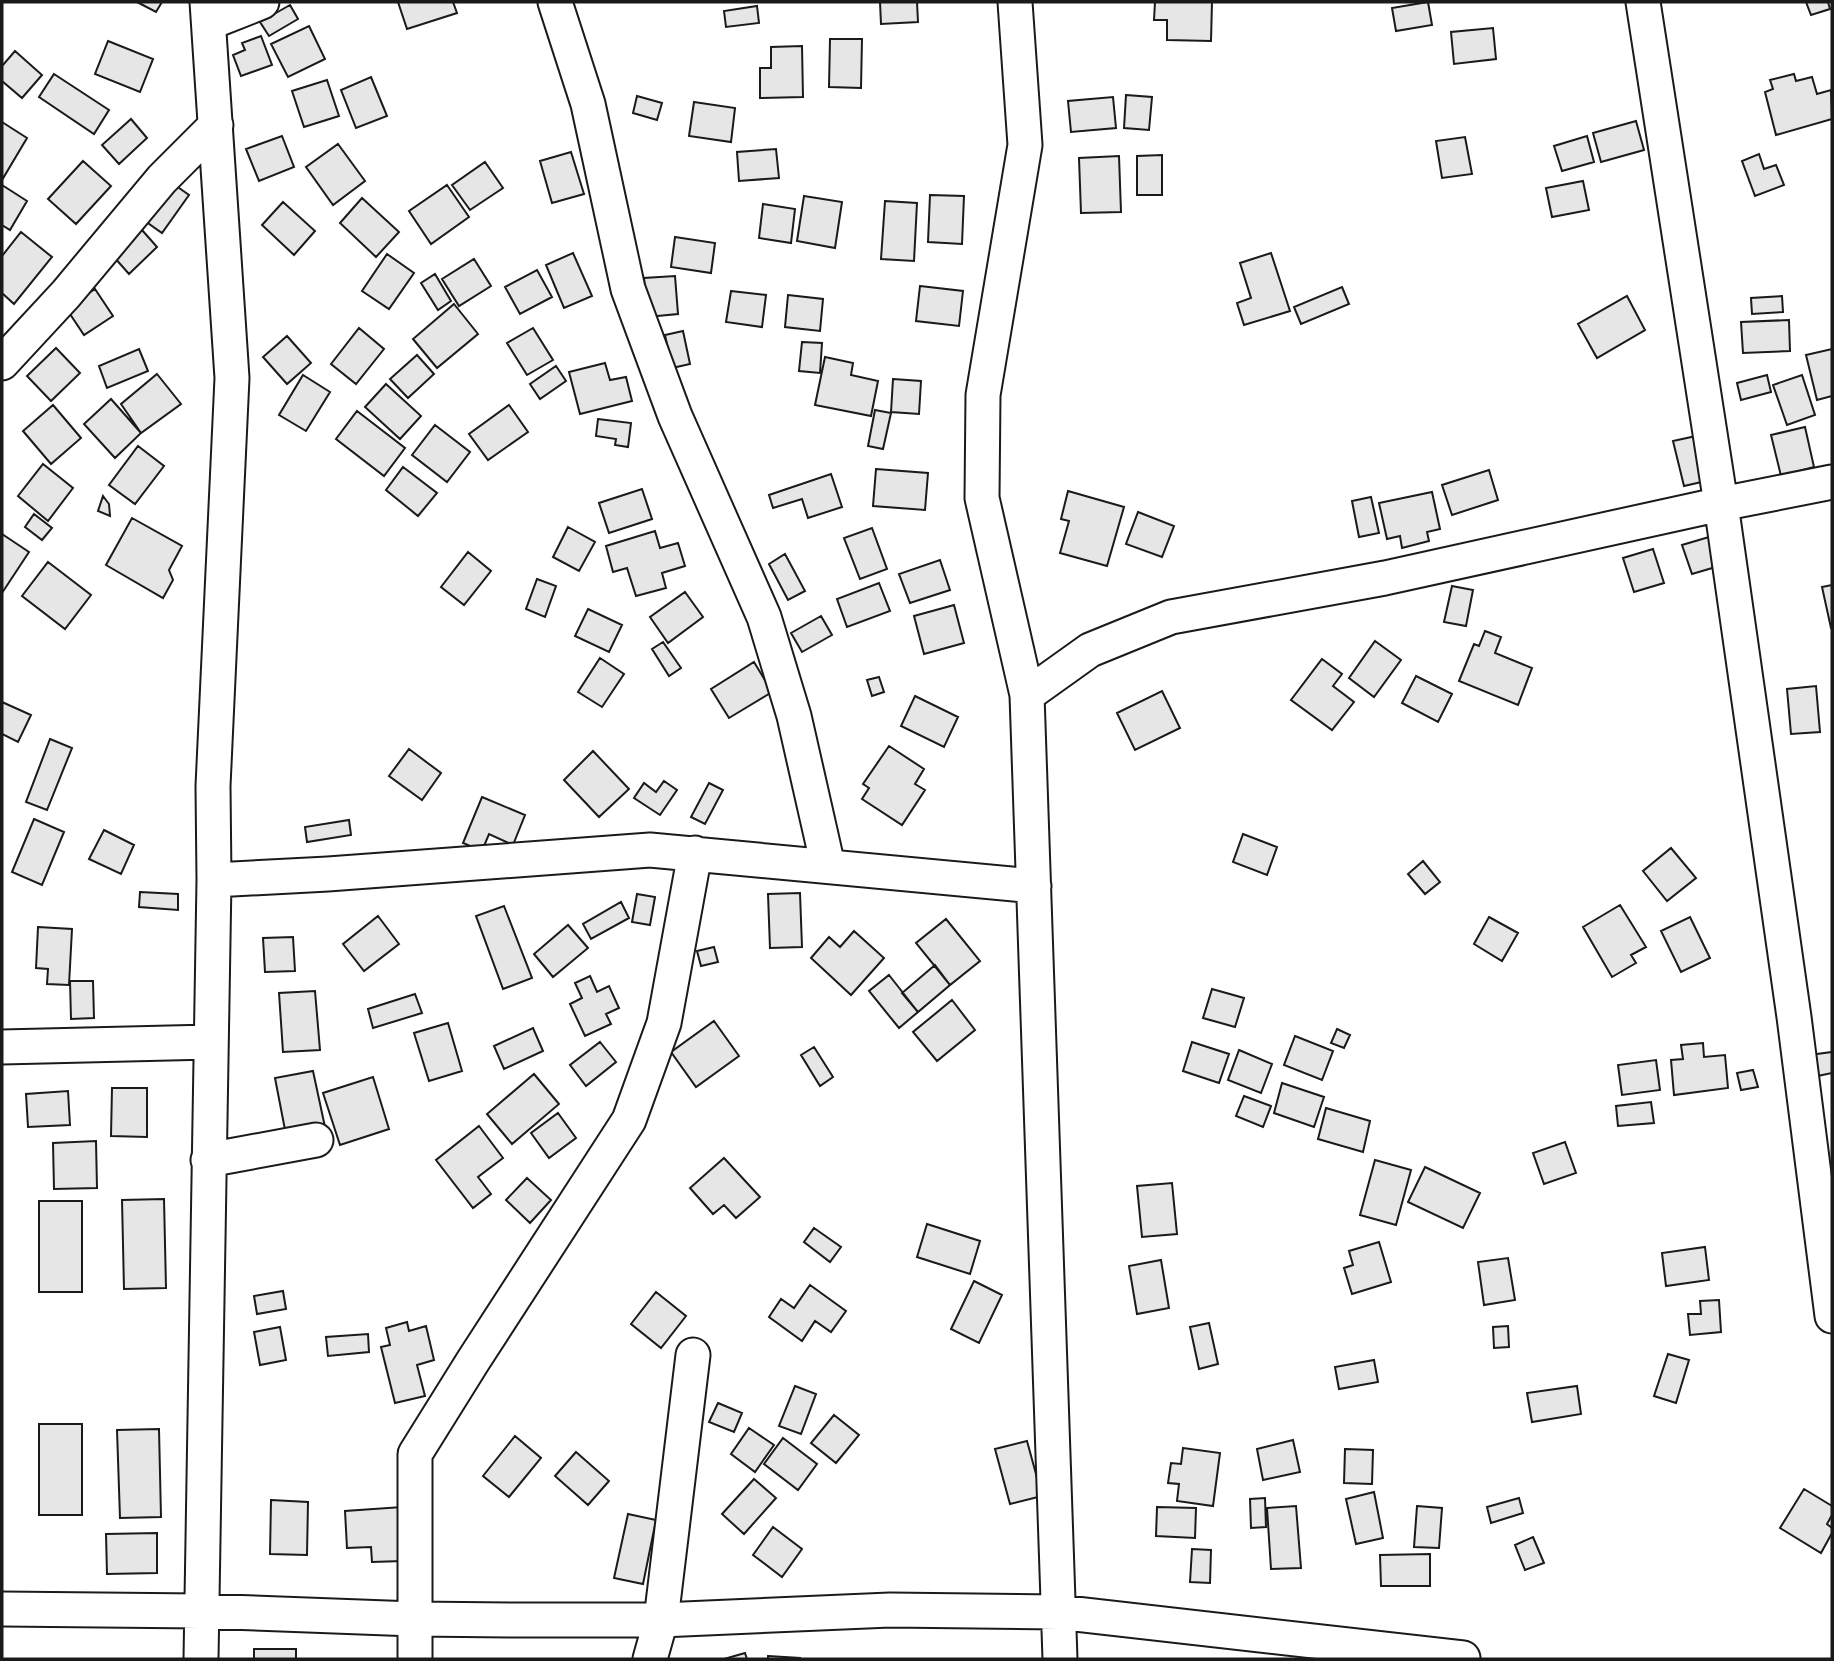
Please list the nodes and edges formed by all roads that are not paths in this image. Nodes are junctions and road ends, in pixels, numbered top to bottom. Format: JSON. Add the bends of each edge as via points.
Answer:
{"nodes":[{"id":1,"x":262,"y":2,"type":"edge"},
{"id":2,"x":555,"y":2,"type":"edge"},
{"id":3,"x":1015,"y":2,"type":"edge"},
{"id":4,"x":1643,"y":2,"type":"edge"},
{"id":5,"x":208,"y":12,"type":"edge"},
{"id":6,"x":216,"y":125,"type":"junction"},
{"id":7,"x":2,"y":363,"type":"edge"},
{"id":8,"x":1832,"y":482,"type":"edge"},
{"id":9,"x":1721,"y":504,"type":"junction"},
{"id":10,"x":1027,"y":695,"type":"junction"},
{"id":11,"x":695,"y":853,"type":"junction"},
{"id":12,"x":828,"y":866,"type":"junction"},
{"id":13,"x":214,"y":880,"type":"junction"},
{"id":14,"x":1034,"y":886,"type":"junction"},
{"id":15,"x":211,"y":1042,"type":"junction"},
{"id":16,"x":2,"y":1047,"type":"edge"},
{"id":17,"x":316,"y":1140,"type":"dead end"},
{"id":18,"x":208,"y":1160,"type":"junction"},
{"id":19,"x":1832,"y":1315,"type":"edge"},
{"id":20,"x":693,"y":1355,"type":"dead end"},
{"id":21,"x":2,"y":1609,"type":"edge"},
{"id":22,"x":200,"y":1611,"type":"junction"},
{"id":23,"x":1058,"y":1612,"type":"junction"},
{"id":24,"x":414,"y":1619,"type":"junction"},
{"id":25,"x":661,"y":1620,"type":"junction"},
{"id":26,"x":1463,"y":1658,"type":"edge"},
{"id":27,"x":201,"y":1659,"type":"edge"},
{"id":28,"x":415,"y":1659,"type":"edge"},
{"id":29,"x":650,"y":1659,"type":"edge"},
{"id":30,"x":1060,"y":1659,"type":"edge"}],
"edges":[{"from":1,"to":5,"type":"street"},
{"from":2,"to":12,"type":"street","via":[[588,104],[628,289],[675,416],[764,617],[794,716]]},
{"from":3,"to":10,"type":"street","via":[[1025,145],[983,395],[982,498]]},
{"from":4,"to":9,"type":"street"},
{"from":5,"to":6,"type":"street"},
{"from":6,"to":7,"type":"street","via":[[162,179]]},
{"from":6,"to":13,"type":"street","via":[[232,378]]},
{"from":8,"to":9,"type":"street"},
{"from":9,"to":10,"type":"street","via":[[1385,578],[1171,618],[1090,650]]},
{"from":9,"to":19,"type":"street"},
{"from":10,"to":14,"type":"street"},
{"from":11,"to":12,"type":"street"},
{"from":11,"to":13,"type":"street","via":[[650,850]]},
{"from":11,"to":24,"type":"street","via":[[663,1023],[629,1120],[415,1454]]},
{"from":12,"to":14,"type":"street"},
{"from":13,"to":15,"type":"street"},
{"from":14,"to":23,"type":"street"},
{"from":15,"to":16,"type":"street"},
{"from":15,"to":18,"type":"street"},
{"from":17,"to":18,"type":"street"},
{"from":18,"to":22,"type":"street"},
{"from":20,"to":25,"type":"street"},
{"from":21,"to":22,"type":"street"},
{"from":22,"to":24,"type":"street"},
{"from":22,"to":27,"type":"street"},
{"from":23,"to":25,"type":"street","via":[[890,1610]]},
{"from":23,"to":26,"type":"street"},
{"from":23,"to":30,"type":"street"},
{"from":24,"to":25,"type":"street"},
{"from":24,"to":28,"type":"street"},
{"from":25,"to":29,"type":"street"}]}
